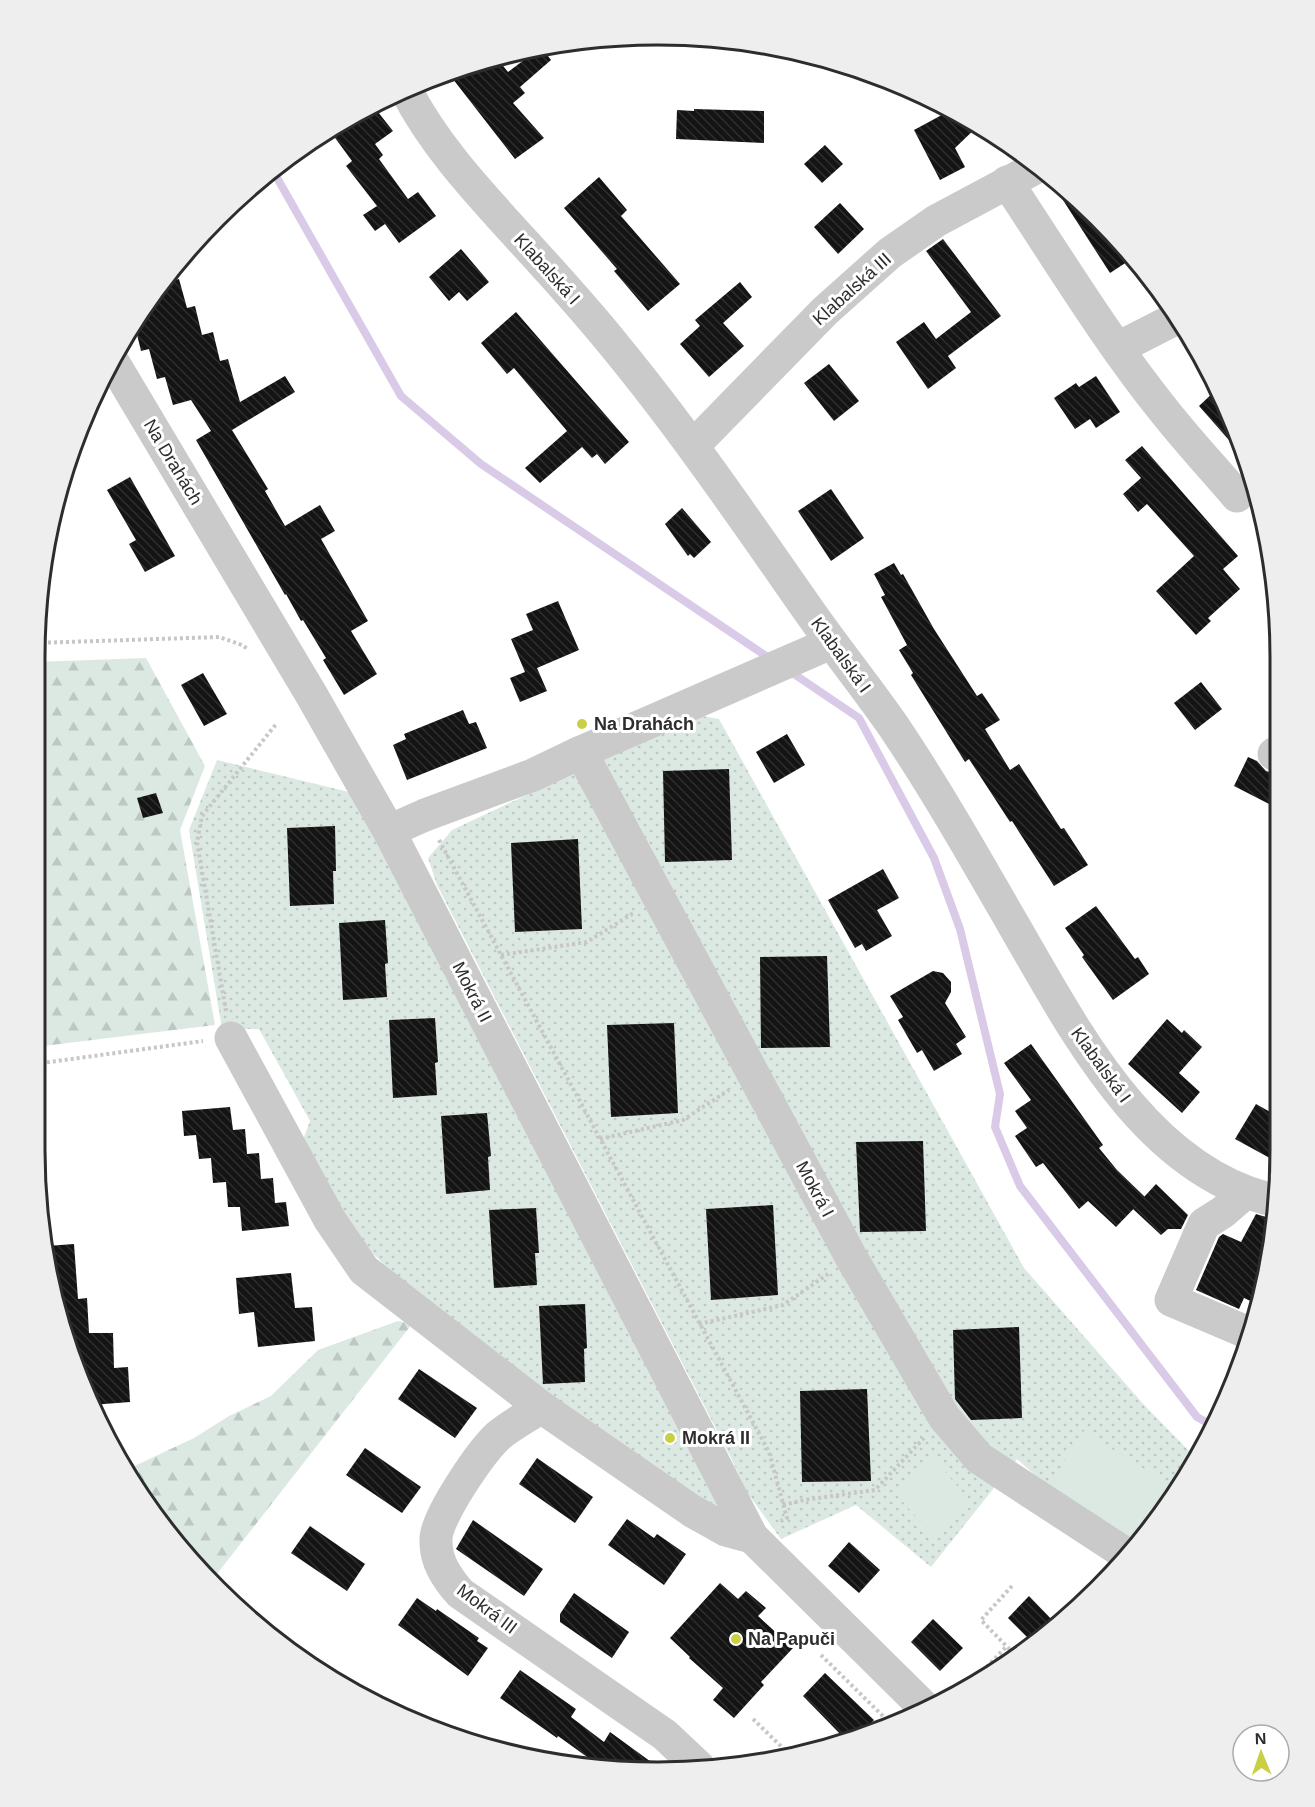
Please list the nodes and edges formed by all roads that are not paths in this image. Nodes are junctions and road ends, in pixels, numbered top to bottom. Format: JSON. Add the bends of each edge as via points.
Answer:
{"nodes":[{"id":1,"x":410,"y":98,"type":"edge"},
{"id":2,"x":1029,"y":171,"type":"edge"},
{"id":3,"x":1007,"y":182,"type":"junction"},
{"id":4,"x":1170,"y":322,"type":"edge"},
{"id":5,"x":1118,"y":348,"type":"junction"},
{"id":6,"x":117,"y":370,"type":"edge"},
{"id":7,"x":693,"y":446,"type":"junction"},
{"id":8,"x":1237,"y":496,"type":"dead end"},
{"id":9,"x":831,"y":643,"type":"junction"},
{"id":10,"x":581,"y":752,"type":"junction"},
{"id":11,"x":389,"y":831,"type":"junction"},
{"id":12,"x":231,"y":1038,"type":"road end"},
{"id":13,"x":1245,"y":1192,"type":"junction"},
{"id":14,"x":1268,"y":1199,"type":"edge"},
{"id":15,"x":1242,"y":1330,"type":"edge"},
{"id":16,"x":541,"y":1407,"type":"junction"},
{"id":17,"x":752,"y":1537,"type":"junction"},
{"id":18,"x":1120,"y":1550,"type":"edge"},
{"id":19,"x":920,"y":1703,"type":"edge"},
{"id":20,"x":693,"y":1761,"type":"edge"}],
"edges":[{"from":1,"to":7,"type":"street","name":"Klabalská I","via":[[419,116],[471,184],[613,344]]},
{"from":2,"to":3,"type":"street","name":"Klabalská III"},
{"from":3,"to":5,"type":"street"},
{"from":3,"to":7,"type":"street","name":"Klabalská III","via":[[936,221],[890,253],[825,311]]},
{"from":4,"to":5,"type":"street"},
{"from":5,"to":8,"type":"street","via":[[1164,412]]},
{"from":6,"to":11,"type":"street","name":"Na Drahách","via":[[312,694]]},
{"from":7,"to":9,"type":"street","name":"Klabalská I"},
{"from":9,"to":10,"type":"street"},
{"from":9,"to":13,"type":"street","name":"Klabalská I","via":[[894,727],[1077,1034],[1122,1098],[1176,1150]]},
{"from":10,"to":11,"type":"street","via":[[533,775]]},
{"from":10,"to":18,"type":"street","name":"Mokrá I","via":[[851,1257],[944,1417],[979,1458]]},
{"from":11,"to":17,"type":"street","name":"Mokrá II"},
{"from":12,"to":16,"type":"street","name":"Mokrá II","via":[[330,1220],[364,1270]]},
{"from":13,"to":14,"type":"street","name":"Klabalská I"},
{"from":13,"to":15,"type":"street","via":[[1204,1224],[1171,1300]]},
{"from":16,"to":17,"type":"street","name":"Mokrá II","via":[[692,1511],[726,1530]]},
{"from":16,"to":20,"type":"street","name":"Mokrá III","via":[[498,1437],[462,1484],[439,1524],[436,1549],[441,1567],[460,1593],[664,1735]]},
{"from":17,"to":19,"type":"street","name":"Mokrá II"}]}
